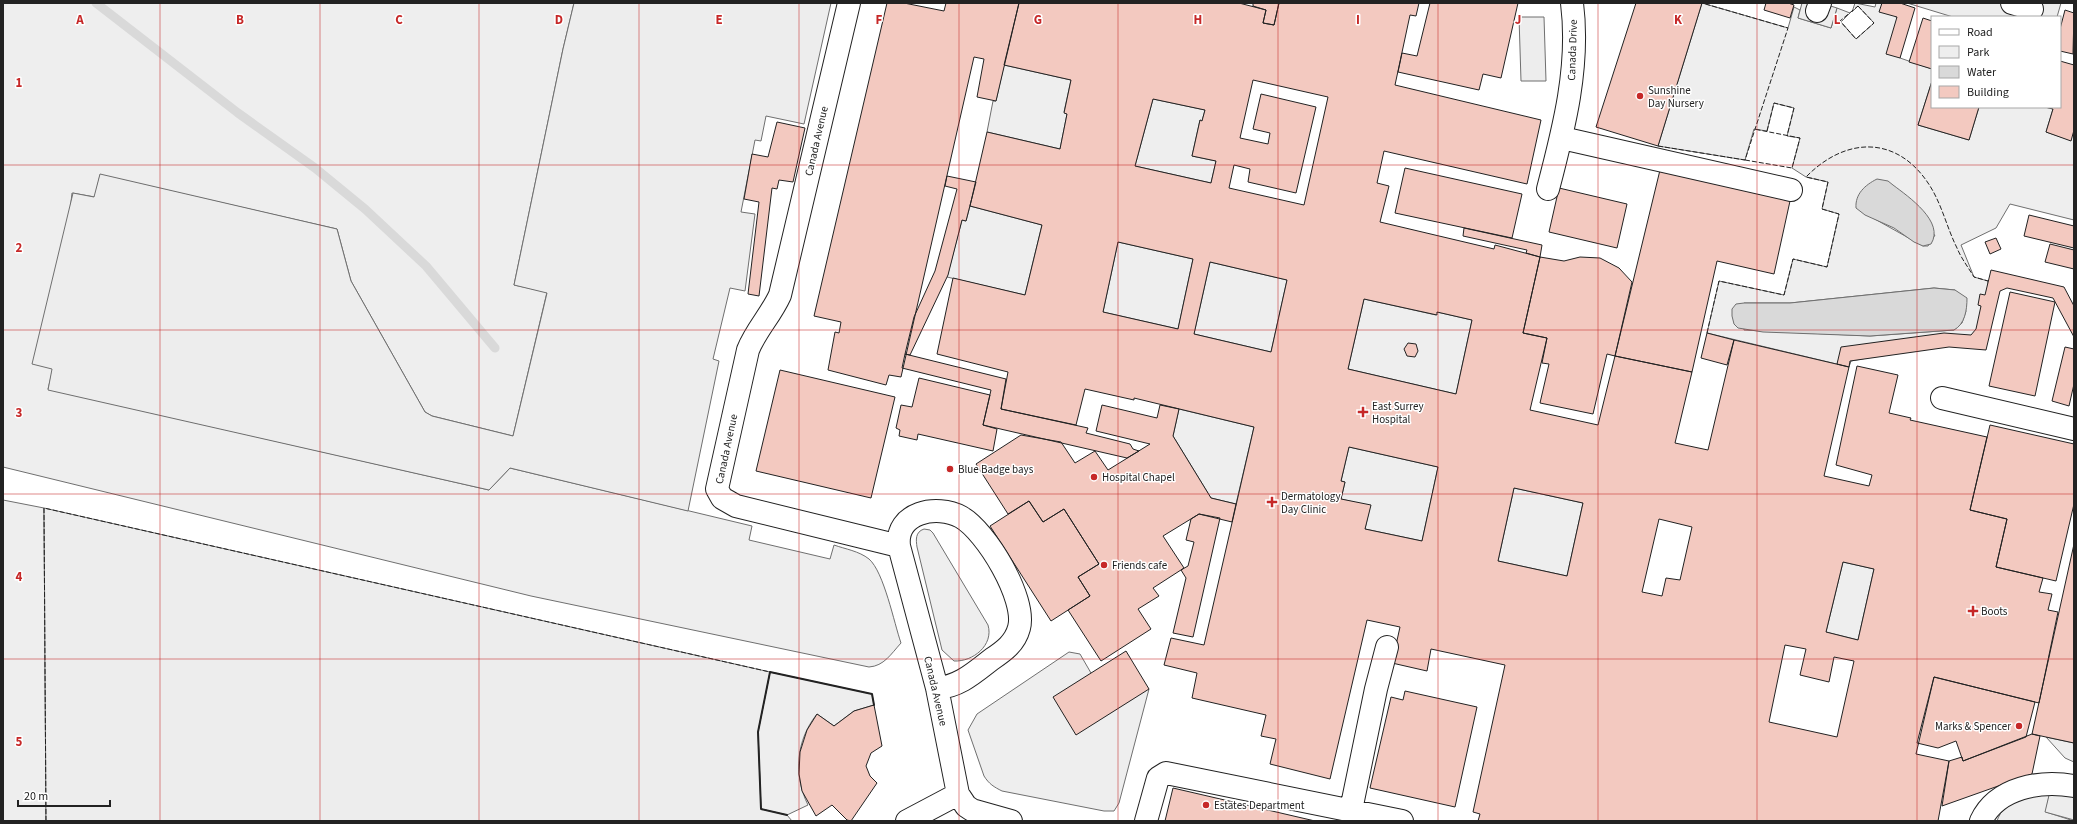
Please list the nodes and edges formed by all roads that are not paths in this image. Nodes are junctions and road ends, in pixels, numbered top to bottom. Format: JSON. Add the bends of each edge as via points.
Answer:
{"nodes":[{"id":1,"x":849,"y":3,"type":"edge"},
{"id":2,"x":1572,"y":3,"type":"edge"},
{"id":3,"x":1562,"y":138,"type":"junction"},
{"id":4,"x":1548,"y":189,"type":"dead end"},
{"id":5,"x":1791,"y":190,"type":"dead end"},
{"id":6,"x":1942,"y":398,"type":"dead end"},
{"id":7,"x":2074,"y":429,"type":"edge"},
{"id":8,"x":899,"y":546,"type":"junction"},
{"id":9,"x":1387,"y":647,"type":"dead end"},
{"id":10,"x":937,"y":688,"type":"junction"},
{"id":11,"x":2074,"y":786,"type":"edge"},
{"id":12,"x":958,"y":794,"type":"junction"},
{"id":13,"x":1351,"y":810,"type":"junction"},
{"id":14,"x":986,"y":818,"type":"edge"},
{"id":15,"x":907,"y":821,"type":"edge"},
{"id":16,"x":1011,"y":821,"type":"edge"},
{"id":17,"x":1146,"y":821,"type":"edge"},
{"id":18,"x":1402,"y":821,"type":"edge"},
{"id":19,"x":1981,"y":821,"type":"edge"}],
"edges":[{"from":1,"to":8,"type":"street","name":"Canada Avenue","via":[[780,296],[755,334],[748,350],[717,489],[722,498],[736,506]]},
{"from":2,"to":3,"type":"street","name":"Canada Drive","via":[[1574,50],[1570,97]]},
{"from":3,"to":4,"type":"street","name":"Canada Drive"},
{"from":3,"to":5,"type":"street"},
{"from":6,"to":7,"type":"street"},
{"from":8,"to":10,"type":"street","name":"Canada Avenue"},
{"from":8,"to":10,"type":"street","via":[[899,536],[904,525],[917,514],[942,511],[962,518],[985,541],[1007,576],[1019,606],[1019,630],[1008,647],[957,683]]},
{"from":9,"to":13,"type":"street"},
{"from":10,"to":12,"type":"street","name":"Canada Avenue"},
{"from":11,"to":19,"type":"street","via":[[2052,783],[2021,789],[1996,802]]},
{"from":12,"to":14,"type":"street","name":"Canada Avenue","via":[[966,806]]},
{"from":12,"to":15,"type":"street"},
{"from":13,"to":17,"type":"street","via":[[1166,773],[1158,778]]},
{"from":13,"to":18,"type":"street"},
{"from":14,"to":16,"type":"street","name":"Canada Avenue"}]}
